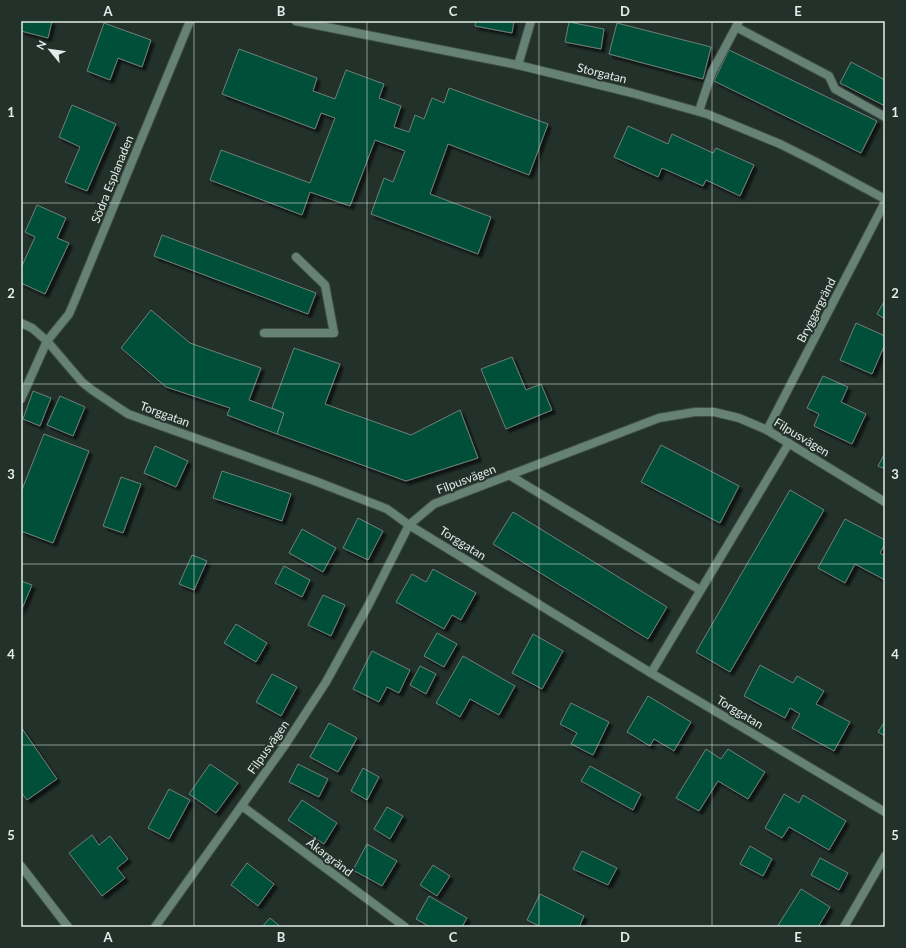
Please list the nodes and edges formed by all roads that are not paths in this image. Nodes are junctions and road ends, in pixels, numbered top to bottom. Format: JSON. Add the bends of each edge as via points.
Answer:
{"nodes":[{"id":1,"x":190,"y":21,"type":"edge"},
{"id":2,"x":296,"y":21,"type":"edge"},
{"id":3,"x":531,"y":21,"type":"edge"},
{"id":4,"x":738,"y":24,"type":"edge"},
{"id":5,"x":518,"y":65,"type":"junction"},
{"id":6,"x":699,"y":111,"type":"junction"},
{"id":7,"x":885,"y":117,"type":"edge"},
{"id":8,"x":885,"y":201,"type":"edge"},
{"id":9,"x":296,"y":258,"type":"dead end"},
{"id":10,"x":21,"y":323,"type":"edge"},
{"id":11,"x":264,"y":333,"type":"dead end"},
{"id":12,"x":47,"y":341,"type":"junction"},
{"id":13,"x":21,"y":399,"type":"edge"},
{"id":14,"x":768,"y":430,"type":"junction"},
{"id":15,"x":789,"y":443,"type":"junction"},
{"id":16,"x":509,"y":475,"type":"junction"},
{"id":17,"x":885,"y":502,"type":"edge"},
{"id":18,"x":409,"y":524,"type":"junction"},
{"id":19,"x":700,"y":590,"type":"junction"},
{"id":20,"x":651,"y":673,"type":"junction"},
{"id":21,"x":242,"y":806,"type":"junction"},
{"id":22,"x":885,"y":812,"type":"edge"},
{"id":23,"x":885,"y":856,"type":"edge"},
{"id":24,"x":21,"y":866,"type":"edge"},
{"id":25,"x":68,"y":927,"type":"edge"},
{"id":26,"x":155,"y":927,"type":"edge"},
{"id":27,"x":405,"y":927,"type":"edge"},
{"id":28,"x":844,"y":927,"type":"edge"}],
"edges":[{"from":1,"to":12,"type":"street","name":"Södra Esplanaden","via":[[69,314]]},
{"from":2,"to":5,"type":"street","name":"Storgatan"},
{"from":3,"to":5,"type":"street"},
{"from":4,"to":6,"type":"street","via":[[712,72]]},
{"from":4,"to":7,"type":"street","via":[[829,76],[834,89]]},
{"from":5,"to":6,"type":"street","name":"Storgatan"},
{"from":6,"to":8,"type":"street","name":"Storgatan","via":[[780,144]]},
{"from":8,"to":14,"type":"street","name":"Bryggargränd"},
{"from":9,"to":11,"type":"street","via":[[326,285],[334,334]]},
{"from":10,"to":12,"type":"street","name":"Torggatan","via":[[32,328]]},
{"from":12,"to":13,"type":"street","name":"Södra Esplanaden"},
{"from":12,"to":18,"type":"street","name":"Torggatan","via":[[82,382],[128,414],[387,509]]},
{"from":14,"to":15,"type":"street","name":"Filpusvägen"},
{"from":14,"to":16,"type":"street","name":"Filpusvägen","via":[[739,418],[714,412],[695,412],[659,418]]},
{"from":15,"to":17,"type":"street","name":"Filpusvägen"},
{"from":15,"to":19,"type":"street"},
{"from":16,"to":18,"type":"street","name":"Filpusvägen","via":[[434,504]]},
{"from":16,"to":19,"type":"street"},
{"from":18,"to":20,"type":"street","name":"Torggatan"},
{"from":18,"to":21,"type":"street","name":"Filpusvägen","via":[[326,682]]},
{"from":19,"to":20,"type":"street"},
{"from":20,"to":22,"type":"street","name":"Torggatan"},
{"from":21,"to":26,"type":"street","name":"Filpusvägen"},
{"from":21,"to":27,"type":"street","name":"Åkargränd"},
{"from":23,"to":28,"type":"street"},
{"from":24,"to":25,"type":"street"}]}
